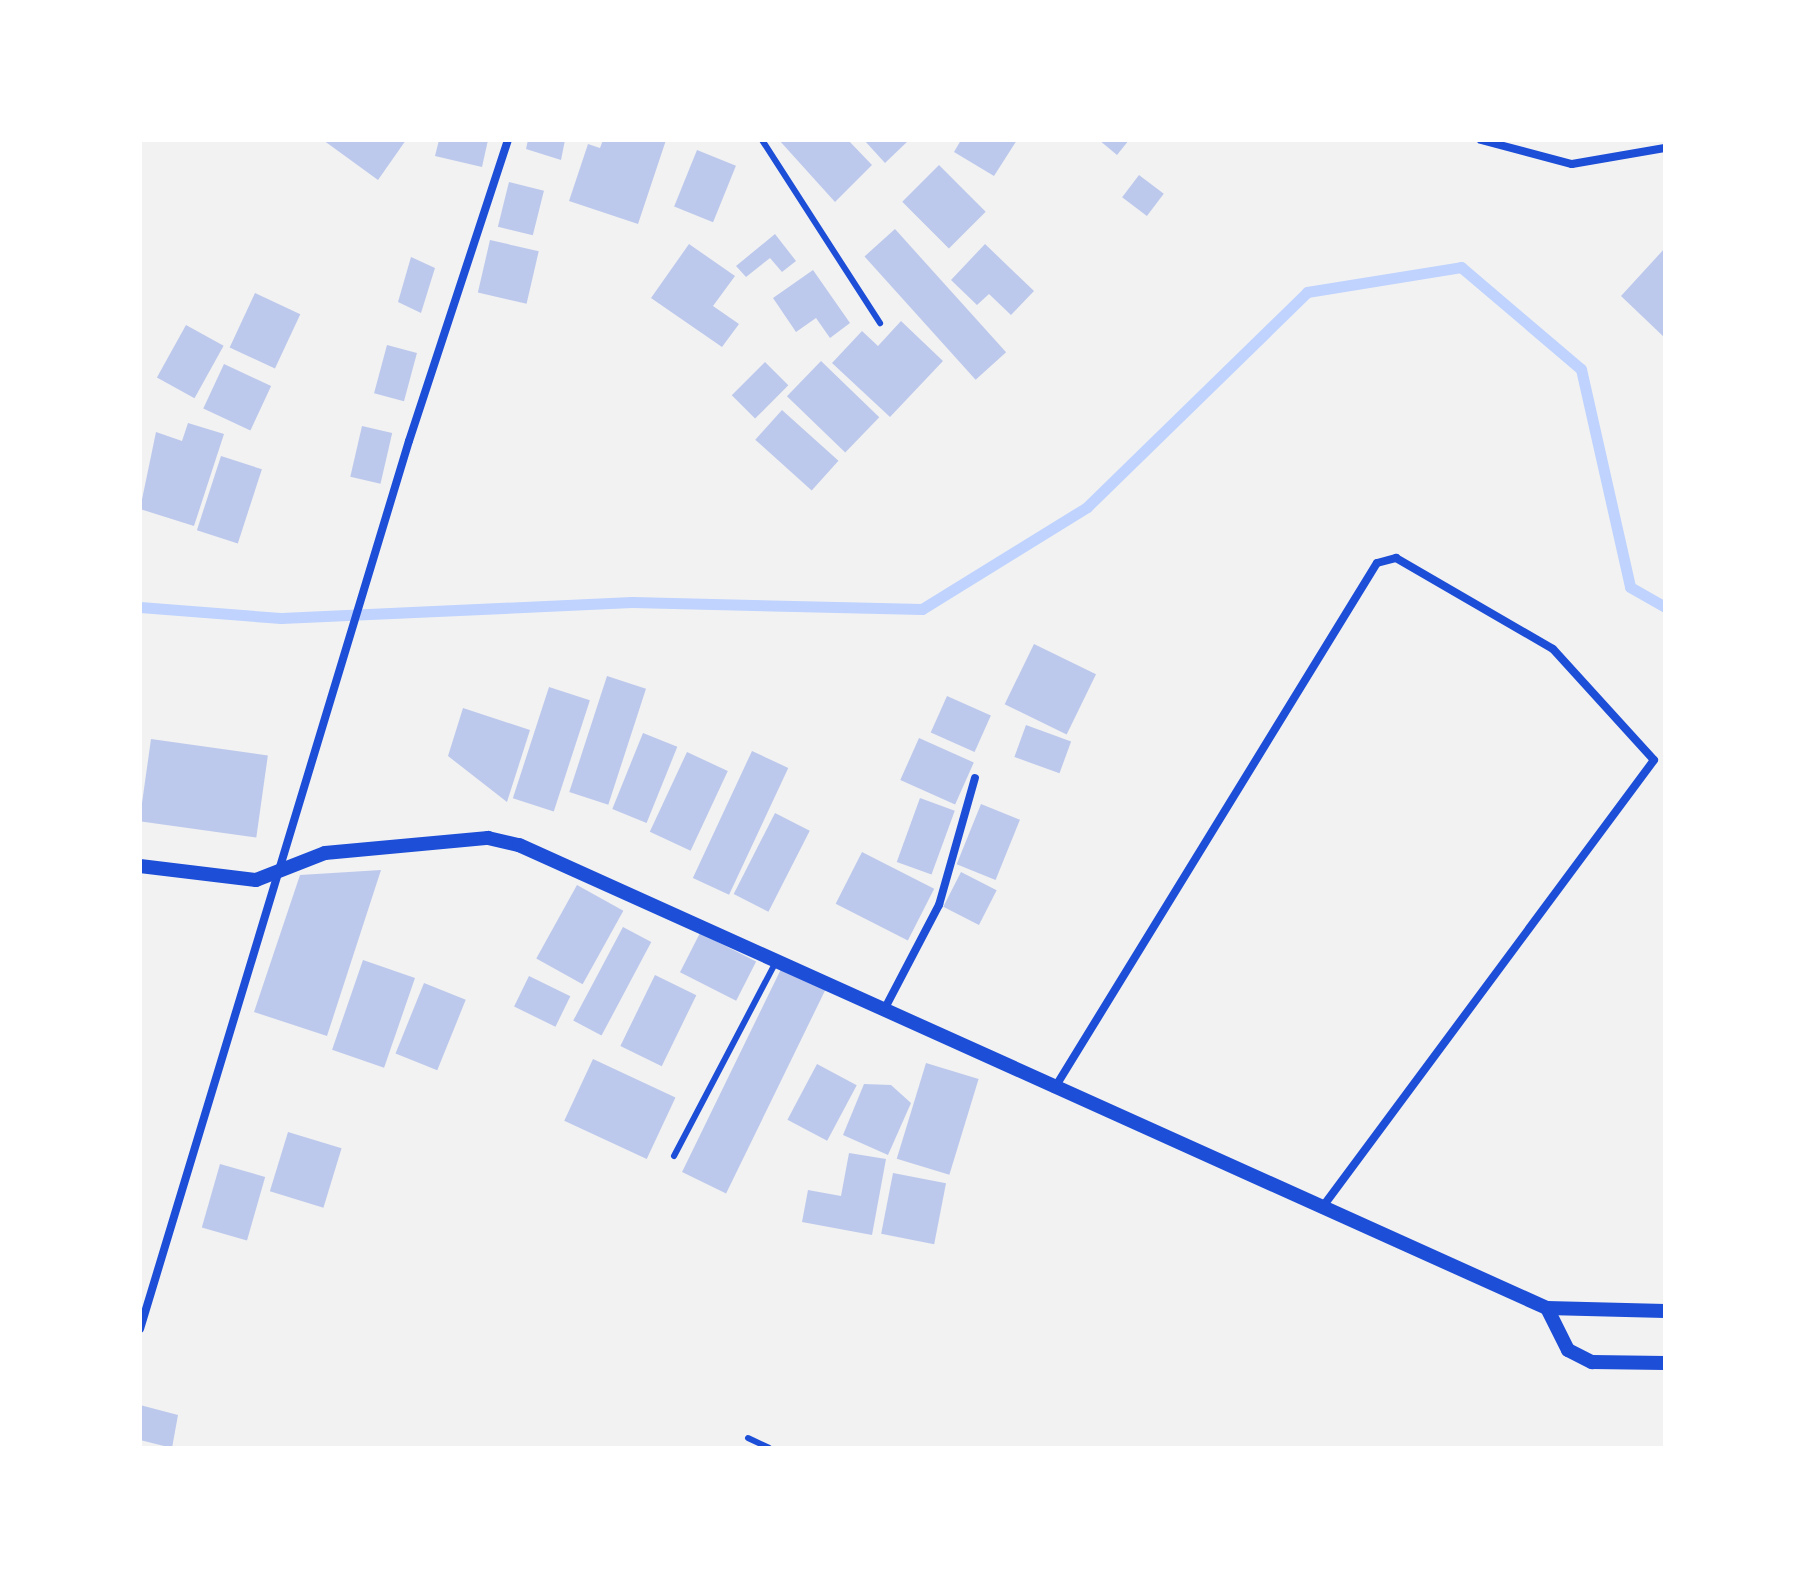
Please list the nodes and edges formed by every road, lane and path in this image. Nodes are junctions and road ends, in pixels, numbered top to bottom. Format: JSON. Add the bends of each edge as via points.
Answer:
{"nodes":[{"id":1,"x":508,"y":140,"type":"edge"},
{"id":2,"x":762,"y":140,"type":"edge"},
{"id":3,"x":1481,"y":140,"type":"edge"},
{"id":4,"x":1665,"y":148,"type":"edge"},
{"id":5,"x":880,"y":323,"type":"dead end"},
{"id":6,"x":975,"y":778,"type":"dead end"},
{"id":7,"x":140,"y":866,"type":"edge"},
{"id":8,"x":284,"y":873,"type":"junction"},
{"id":9,"x":776,"y":962,"type":"junction"},
{"id":10,"x":883,"y":1011,"type":"junction"},
{"id":11,"x":1054,"y":1090,"type":"junction"},
{"id":12,"x":674,"y":1156,"type":"dead end"},
{"id":13,"x":1319,"y":1211,"type":"junction"},
{"id":14,"x":1663,"y":1307,"type":"edge"},
{"id":15,"x":1547,"y":1308,"type":"junction"},
{"id":16,"x":140,"y":1329,"type":"edge"},
{"id":17,"x":1665,"y":1363,"type":"edge"},
{"id":18,"x":748,"y":1438,"type":"dead end"},
{"id":19,"x":769,"y":1448,"type":"edge"}],
"edges":[{"from":1,"to":8,"type":"street","via":[[409,441]]},
{"from":2,"to":5,"type":"lane"},
{"from":3,"to":4,"type":"street","via":[[1572,164]]},
{"from":6,"to":10,"type":"street","via":[[939,905]]},
{"from":7,"to":8,"type":"street","via":[[225,880]]},
{"from":8,"to":9,"type":"street","via":[[325,853],[488,838],[519,845]]},
{"from":8,"to":16,"type":"street"},
{"from":9,"to":10,"type":"street"},
{"from":9,"to":12,"type":"lane"},
{"from":10,"to":11,"type":"street"},
{"from":11,"to":13,"type":"street"},
{"from":11,"to":13,"type":"street","via":[[1377,563],[1396,558],[1553,649],[1654,760]]},
{"from":13,"to":15,"type":"street"},
{"from":14,"to":15,"type":"street"},
{"from":15,"to":17,"type":"street","via":[[1568,1350],[1592,1362]]},
{"from":18,"to":19,"type":"lane"}]}
